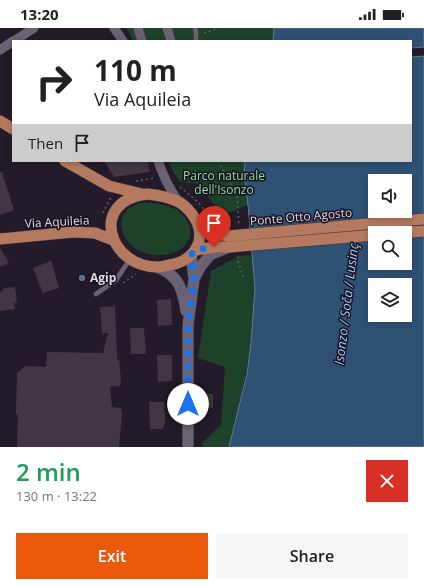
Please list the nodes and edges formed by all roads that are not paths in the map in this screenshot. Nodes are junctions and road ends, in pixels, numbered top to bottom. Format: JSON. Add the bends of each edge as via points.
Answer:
{"nodes":[{"id":1,"x":34,"y":28,"type":"edge"},
{"id":2,"x":114,"y":28,"type":"edge"},
{"id":3,"x":138,"y":28,"type":"edge"},
{"id":4,"x":167,"y":28,"type":"edge"},
{"id":5,"x":195,"y":28,"type":"edge"},
{"id":6,"x":196,"y":38,"type":"edge"},
{"id":7,"x":15,"y":40,"type":"edge"},
{"id":8,"x":122,"y":40,"type":"edge"},
{"id":9,"x":142,"y":40,"type":"edge"},
{"id":10,"x":172,"y":40,"type":"edge"},
{"id":11,"x":12,"y":42,"type":"edge"},
{"id":12,"x":0,"y":50,"type":"edge"},
{"id":13,"x":0,"y":121,"type":"edge"},
{"id":14,"x":12,"y":128,"type":"edge"},
{"id":15,"x":67,"y":162,"type":"edge"},
{"id":16,"x":158,"y":162,"type":"edge"},
{"id":17,"x":147,"y":194,"type":"junction"},
{"id":18,"x":178,"y":201,"type":"junction"},
{"id":19,"x":424,"y":219,"type":"edge"},
{"id":20,"x":198,"y":225,"type":"junction"},
{"id":21,"x":424,"y":231,"type":"edge"},
{"id":22,"x":412,"y":232,"type":"edge"},
{"id":23,"x":368,"y":236,"type":"edge"},
{"id":24,"x":0,"y":239,"type":"edge"},
{"id":25,"x":113,"y":240,"type":"junction"},
{"id":26,"x":232,"y":246,"type":"junction"},
{"id":27,"x":193,"y":252,"type":"junction"},
{"id":28,"x":130,"y":259,"type":"junction"},
{"id":29,"x":157,"y":267,"type":"junction"},
{"id":30,"x":194,"y":279,"type":"junction"},
{"id":31,"x":96,"y":294,"type":"dead end"},
{"id":32,"x":188,"y":325,"type":"junction"},
{"id":33,"x":188,"y":447,"type":"edge"}],
"edges":[{"from":1,"to":7,"type":"street"},
{"from":2,"to":8,"type":"street"},
{"from":3,"to":9,"type":"street"},
{"from":4,"to":10,"type":"street"},
{"from":5,"to":6,"type":"lane"},
{"from":11,"to":12,"type":"street"},
{"from":13,"to":14,"type":"main road"},
{"from":15,"to":17,"type":"main road","via":[[109,186]]},
{"from":16,"to":18,"type":"street","via":[[168,188]]},
{"from":17,"to":18,"type":"main road"},
{"from":17,"to":25,"type":"main road","via":[[123,202],[115,211],[110,225]]},
{"from":18,"to":20,"type":"main road","via":[[196,219]]},
{"from":19,"to":26,"type":"main road","name":"Ponte Otto Agosto","bridge":true},
{"from":20,"to":26,"type":"main road","via":[[219,235]]},
{"from":20,"to":27,"type":"main road","via":[[200,240]]},
{"from":21,"to":22,"type":"main road"},
{"from":23,"to":26,"type":"main road","name":"Ponte Otto Agosto","bridge":true},
{"from":24,"to":25,"type":"main road","name":"Via Aquileia","via":[[73,232],[95,233]]},
{"from":25,"to":28,"type":"main road"},
{"from":26,"to":27,"type":"main road"},
{"from":26,"to":30,"type":"main road","via":[[210,255]]},
{"from":27,"to":29,"type":"main road","via":[[182,261]]},
{"from":27,"to":30,"type":"main road"},
{"from":28,"to":29,"type":"main road"},
{"from":28,"to":31,"type":"lane","via":[[116,280]]},
{"from":29,"to":32,"type":"main road","via":[[172,275],[183,291]]},
{"from":30,"to":32,"type":"main road"},
{"from":32,"to":33,"type":"main road"}]}
